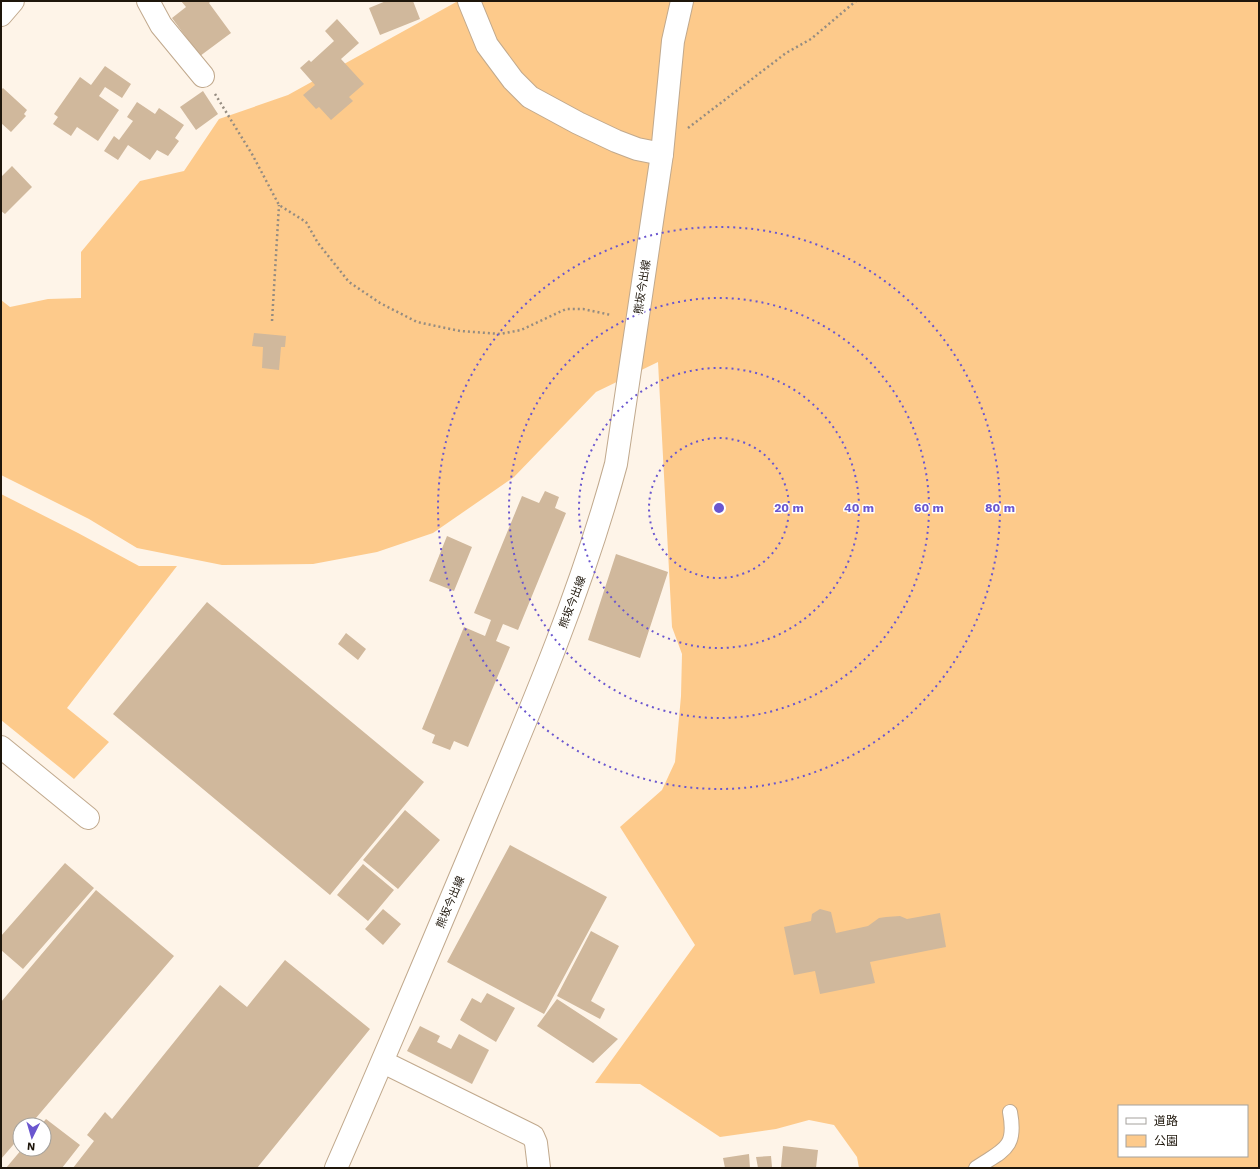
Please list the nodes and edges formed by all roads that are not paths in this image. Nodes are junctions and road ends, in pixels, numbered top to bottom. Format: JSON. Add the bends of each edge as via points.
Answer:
{"nodes":[{"id":1,"x":13,"y":1,"type":"edge"},
{"id":2,"x":148,"y":1,"type":"edge"},
{"id":3,"x":469,"y":1,"type":"edge"},
{"id":4,"x":682,"y":1,"type":"edge"},
{"id":5,"x":1,"y":15,"type":"edge"},
{"id":6,"x":203,"y":76,"type":"road end"},
{"id":7,"x":662,"y":154,"type":"junction"},
{"id":8,"x":1,"y":747,"type":"edge"},
{"id":9,"x":88,"y":818,"type":"dead end"},
{"id":10,"x":383,"y":1062,"type":"junction"},
{"id":11,"x":1010,"y":1112,"type":"dead end"},
{"id":12,"x":336,"y":1168,"type":"edge"},
{"id":13,"x":539,"y":1168,"type":"edge"},
{"id":14,"x":976,"y":1168,"type":"edge"}],
"edges":[{"from":1,"to":5,"type":"main road"},
{"from":2,"to":6,"type":"main road","via":[[161,24]]},
{"from":3,"to":7,"type":"main road","via":[[487,45],[509,75],[530,97],[578,124],[616,141]]},
{"from":4,"to":7,"type":"main road","name":"熊坂今出線","via":[[673,41]]},
{"from":7,"to":10,"type":"main road","name":"熊坂今出線","via":[[616,464],[604,509],[585,569],[532,705]]},
{"from":8,"to":9,"type":"main road"},
{"from":10,"to":12,"type":"main road","name":"熊坂今出線"},
{"from":10,"to":13,"type":"main road","via":[[532,1136],[536,1143]]},
{"from":11,"to":14,"type":"lane","via":[[1013,1129],[1008,1146]]}]}
